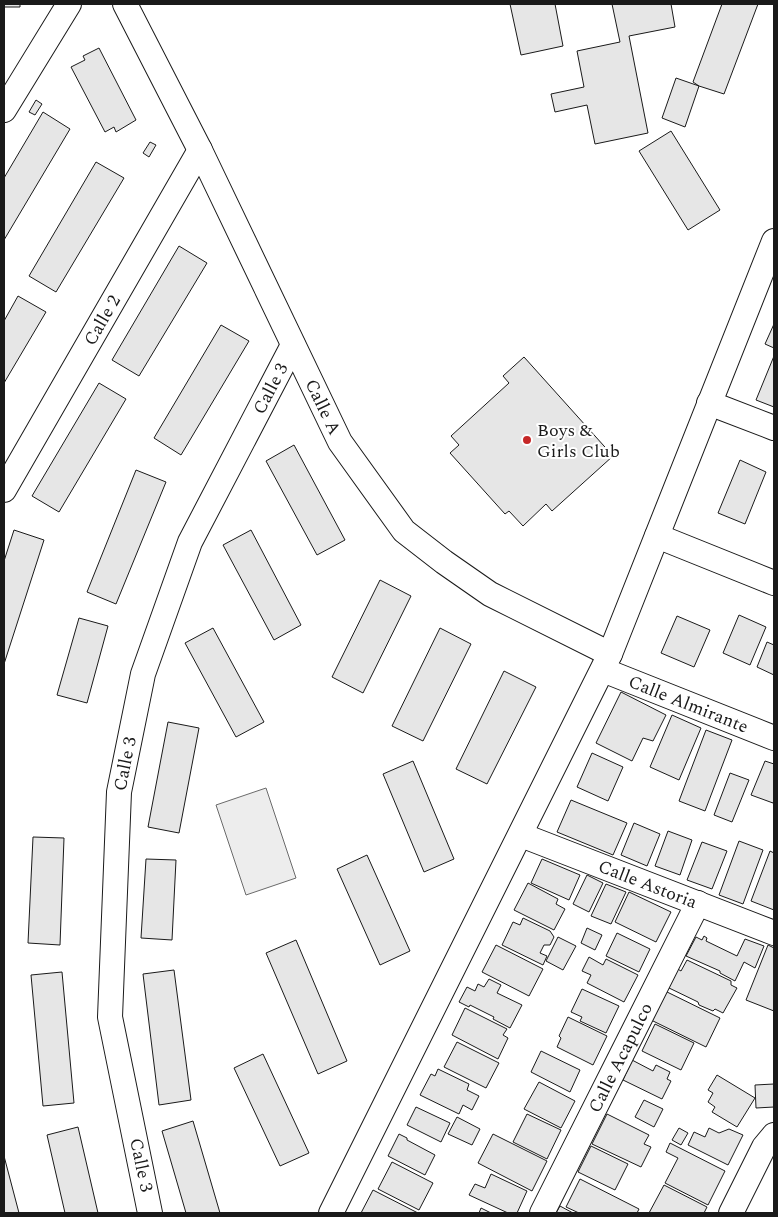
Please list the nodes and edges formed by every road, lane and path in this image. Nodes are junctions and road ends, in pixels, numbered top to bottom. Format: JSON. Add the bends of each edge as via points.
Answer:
{"nodes":[{"id":1,"x":69,"y":4,"type":"edge"},
{"id":2,"x":125,"y":4,"type":"edge"},
{"id":3,"x":4,"y":110,"type":"edge"},
{"id":4,"x":200,"y":150,"type":"junction"},
{"id":5,"x":774,"y":241,"type":"edge"},
{"id":6,"x":769,"y":271,"type":"edge"},
{"id":7,"x":293,"y":345,"type":"junction"},
{"id":8,"x":709,"y":403,"type":"junction"},
{"id":9,"x":774,"y":428,"type":"edge"},
{"id":10,"x":4,"y":490,"type":"edge"},
{"id":11,"x":657,"y":536,"type":"junction"},
{"id":12,"x":774,"y":583,"type":"edge"},
{"id":13,"x":607,"y":662,"type":"junction"},
{"id":14,"x":774,"y":738,"type":"edge"},
{"id":15,"x":521,"y":835,"type":"junction"},
{"id":16,"x":698,"y":903,"type":"junction"},
{"id":17,"x":774,"y":933,"type":"edge"},
{"id":18,"x":774,"y":1135,"type":"edge"},
{"id":19,"x":150,"y":1213,"type":"edge"},
{"id":20,"x":331,"y":1213,"type":"edge"},
{"id":21,"x":542,"y":1213,"type":"edge"},
{"id":22,"x":731,"y":1213,"type":"edge"}],
"edges":[{"from":1,"to":3,"type":"street"},
{"from":2,"to":4,"type":"street","name":"Calle A"},
{"from":4,"to":7,"type":"street","name":"Calle A"},
{"from":4,"to":10,"type":"street","name":"Calle 2"},
{"from":5,"to":6,"type":"street"},
{"from":6,"to":8,"type":"street"},
{"from":7,"to":13,"type":"street","name":"Calle A","via":[[340,442],[404,531],[490,594]]},
{"from":7,"to":19,"type":"street","name":"Calle 3","via":[[190,542],[143,674],[119,792],[110,1017]]},
{"from":8,"to":9,"type":"street"},
{"from":8,"to":11,"type":"street"},
{"from":11,"to":12,"type":"street"},
{"from":11,"to":13,"type":"street"},
{"from":13,"to":14,"type":"street","name":"Calle Almirante"},
{"from":13,"to":15,"type":"street"},
{"from":15,"to":16,"type":"street","name":"Calle Astoria"},
{"from":15,"to":20,"type":"street"},
{"from":16,"to":17,"type":"street","name":"Calle Astoria"},
{"from":16,"to":21,"type":"street","name":"Calle Acapulco"},
{"from":18,"to":22,"type":"street","via":[[764,1147]]}]}
